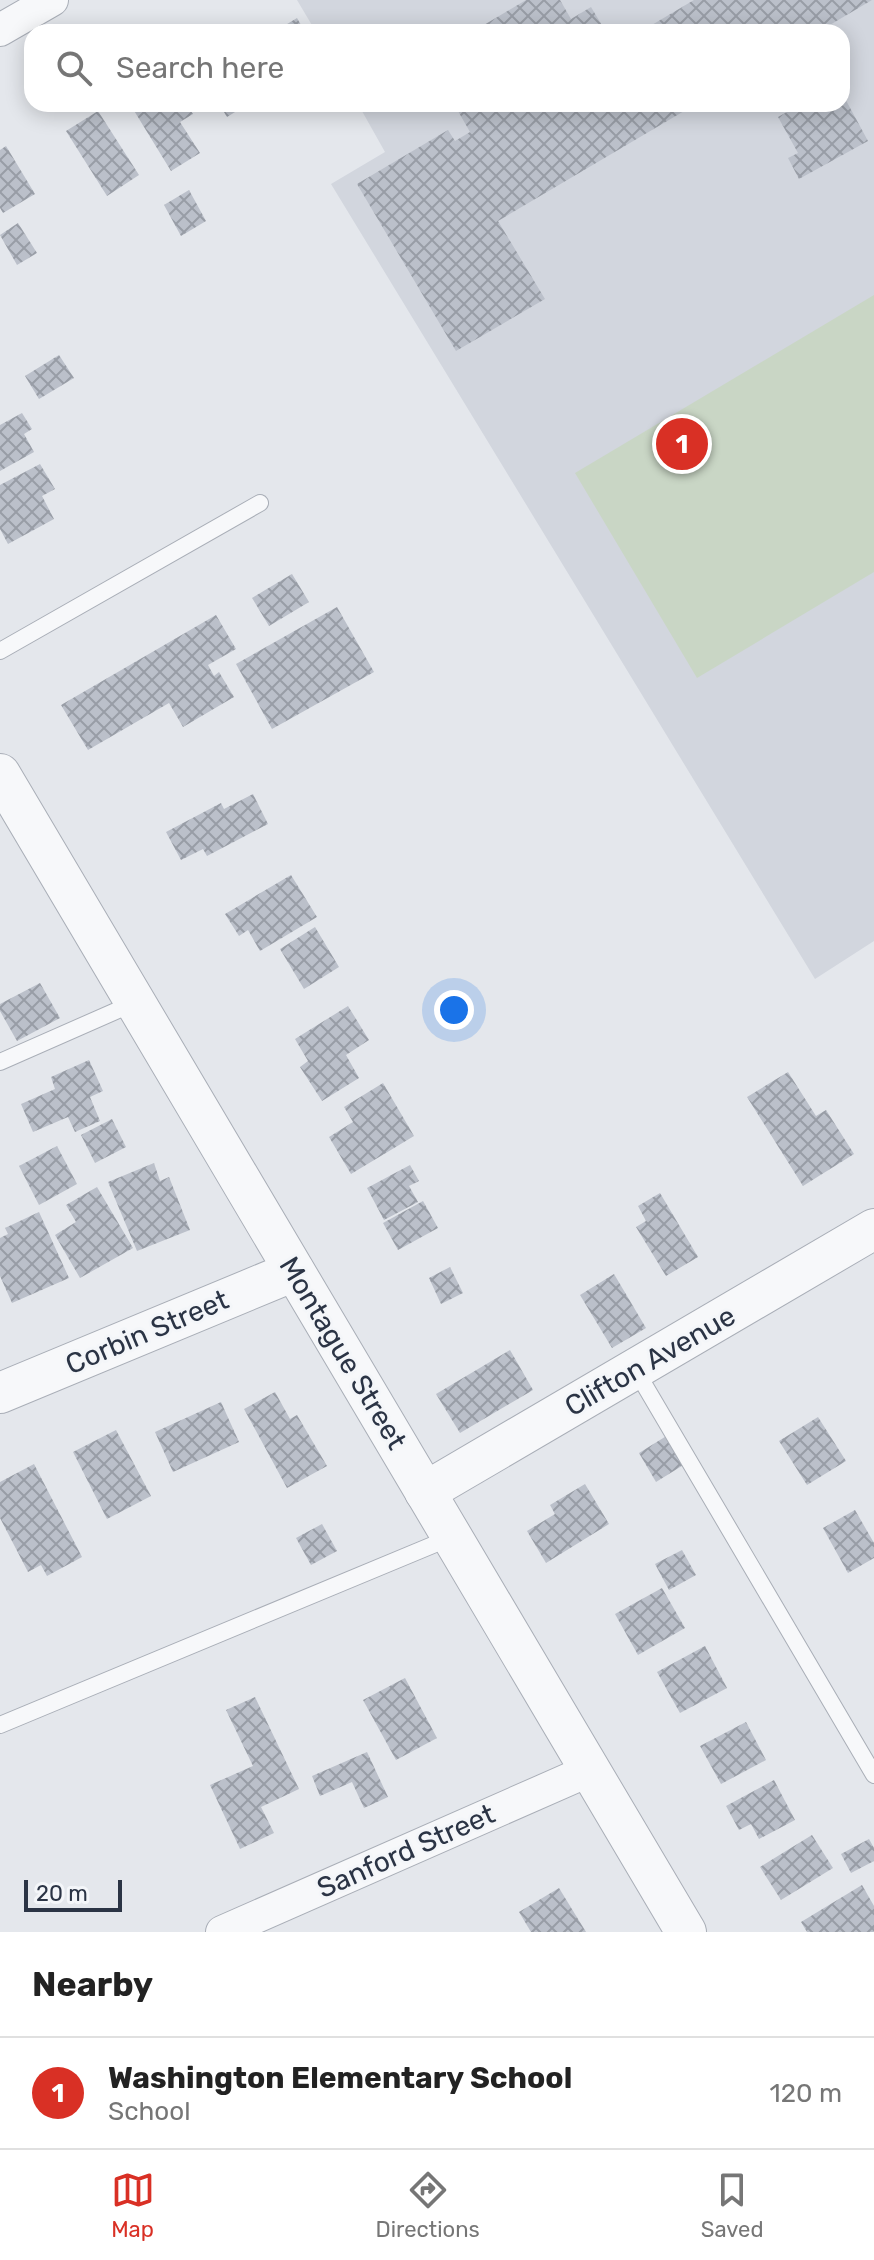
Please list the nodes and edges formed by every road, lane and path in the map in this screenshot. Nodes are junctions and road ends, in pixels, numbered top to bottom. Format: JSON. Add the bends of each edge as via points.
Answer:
{"nodes":[{"id":1,"x":52,"y":0,"type":"edge"},
{"id":2,"x":0,"y":30,"type":"edge"},
{"id":3,"x":260,"y":503,"type":"dead end"},
{"id":4,"x":0,"y":651,"type":"edge"},
{"id":5,"x":0,"y":774,"type":"edge"},
{"id":6,"x":135,"y":1003,"type":"junction"},
{"id":7,"x":0,"y":1062,"type":"edge"},
{"id":8,"x":874,"y":1229,"type":"edge"},
{"id":9,"x":294,"y":1271,"type":"junction"},
{"id":10,"x":635,"y":1369,"type":"junction"},
{"id":11,"x":0,"y":1393,"type":"edge"},
{"id":12,"x":425,"y":1492,"type":"junction"},
{"id":13,"x":452,"y":1537,"type":"junction"},
{"id":14,"x":0,"y":1725,"type":"edge"},
{"id":15,"x":590,"y":1770,"type":"junction"},
{"id":16,"x":874,"y":1775,"type":"edge"},
{"id":17,"x":222,"y":1932,"type":"edge"},
{"id":18,"x":686,"y":1932,"type":"edge"}],
"edges":[{"from":1,"to":2,"type":"street"},
{"from":3,"to":4,"type":"lane"},
{"from":5,"to":6,"type":"street","name":"Montague Street"},
{"from":6,"to":7,"type":"lane"},
{"from":6,"to":9,"type":"street","name":"Montague Street"},
{"from":8,"to":10,"type":"street","name":"Clifton Avenue"},
{"from":9,"to":11,"type":"street","name":"Corbin Street"},
{"from":9,"to":12,"type":"street","name":"Montague Street"},
{"from":10,"to":12,"type":"street","name":"Clifton Avenue"},
{"from":10,"to":16,"type":"lane"},
{"from":12,"to":13,"type":"street","name":"Montague Street"},
{"from":13,"to":14,"type":"lane"},
{"from":13,"to":15,"type":"street","name":"Montague Street"},
{"from":15,"to":17,"type":"street","name":"Sanford Street"},
{"from":15,"to":18,"type":"street","name":"Montague Street"}]}
